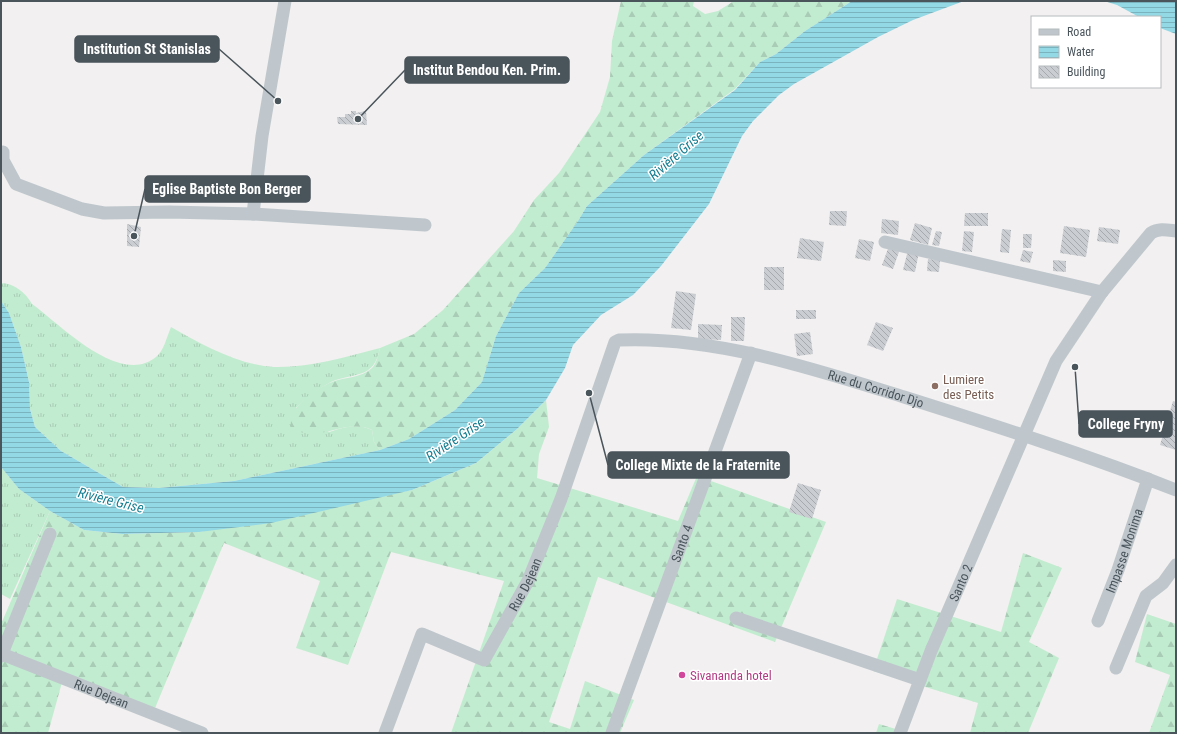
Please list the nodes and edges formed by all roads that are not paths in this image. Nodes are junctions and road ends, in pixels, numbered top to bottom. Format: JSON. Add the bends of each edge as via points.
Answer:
{"nodes":[{"id":1,"x":285,"y":1,"type":"edge"},
{"id":2,"x":3,"y":152,"type":"dead end"},
{"id":3,"x":254,"y":214,"type":"junction"},
{"id":4,"x":425,"y":226,"type":"dead end"},
{"id":5,"x":1176,"y":231,"type":"edge"},
{"id":6,"x":885,"y":242,"type":"dead end"},
{"id":7,"x":1102,"y":292,"type":"junction"},
{"id":8,"x":615,"y":342,"type":"joint"},
{"id":9,"x":751,"y":353,"type":"junction"},
{"id":10,"x":1024,"y":435,"type":"junction"},
{"id":11,"x":1148,"y":480,"type":"junction"},
{"id":12,"x":1176,"y":490,"type":"edge"},
{"id":13,"x":50,"y":534,"type":"dead end"},
{"id":14,"x":1176,"y":565,"type":"edge"},
{"id":15,"x":736,"y":618,"type":"dead end"},
{"id":16,"x":1098,"y":621,"type":"dead end"},
{"id":17,"x":1,"y":655,"type":"edge"},
{"id":18,"x":1116,"y":668,"type":"dead end"},
{"id":19,"x":920,"y":680,"type":"junction"},
{"id":20,"x":202,"y":733,"type":"edge"},
{"id":21,"x":385,"y":733,"type":"edge"},
{"id":22,"x":612,"y":733,"type":"edge"},
{"id":23,"x":900,"y":733,"type":"edge"}],
"edges":[{"from":1,"to":3,"type":"street","via":[[262,136]]},
{"from":2,"to":3,"type":"street","via":[[3,160],[16,184],[82,209],[104,213]]},
{"from":3,"to":4,"type":"street"},
{"from":5,"to":7,"type":"street","name":"Santo 2","via":[[1156,230],[1151,233]]},
{"from":6,"to":7,"type":"street"},
{"from":7,"to":10,"type":"street","name":"Santo 2","via":[[1056,361]]},
{"from":8,"to":9,"type":"street","name":"Rue du Corridor Djo","via":[[652,338]]},
{"from":8,"to":21,"type":"street","name":"Rue Dejean","via":[[561,499],[528,581],[484,660],[422,634]]},
{"from":9,"to":10,"type":"street","name":"Rue du Corridor Djo","via":[[848,380]]},
{"from":9,"to":22,"type":"street","name":"Santo 4"},
{"from":10,"to":11,"type":"street","name":"Rue du Corridor Djo"},
{"from":10,"to":19,"type":"street","name":"Santo 2"},
{"from":11,"to":12,"type":"street","name":"Rue du Corridor Djo"},
{"from":11,"to":16,"type":"street","name":"Impasse Monima"},
{"from":13,"to":17,"type":"street"},
{"from":14,"to":18,"type":"street","via":[[1163,583],[1146,596]]},
{"from":15,"to":19,"type":"street"},
{"from":17,"to":20,"type":"street","name":"Rue Dejean"},
{"from":19,"to":23,"type":"street","name":"Santo 2"}]}
